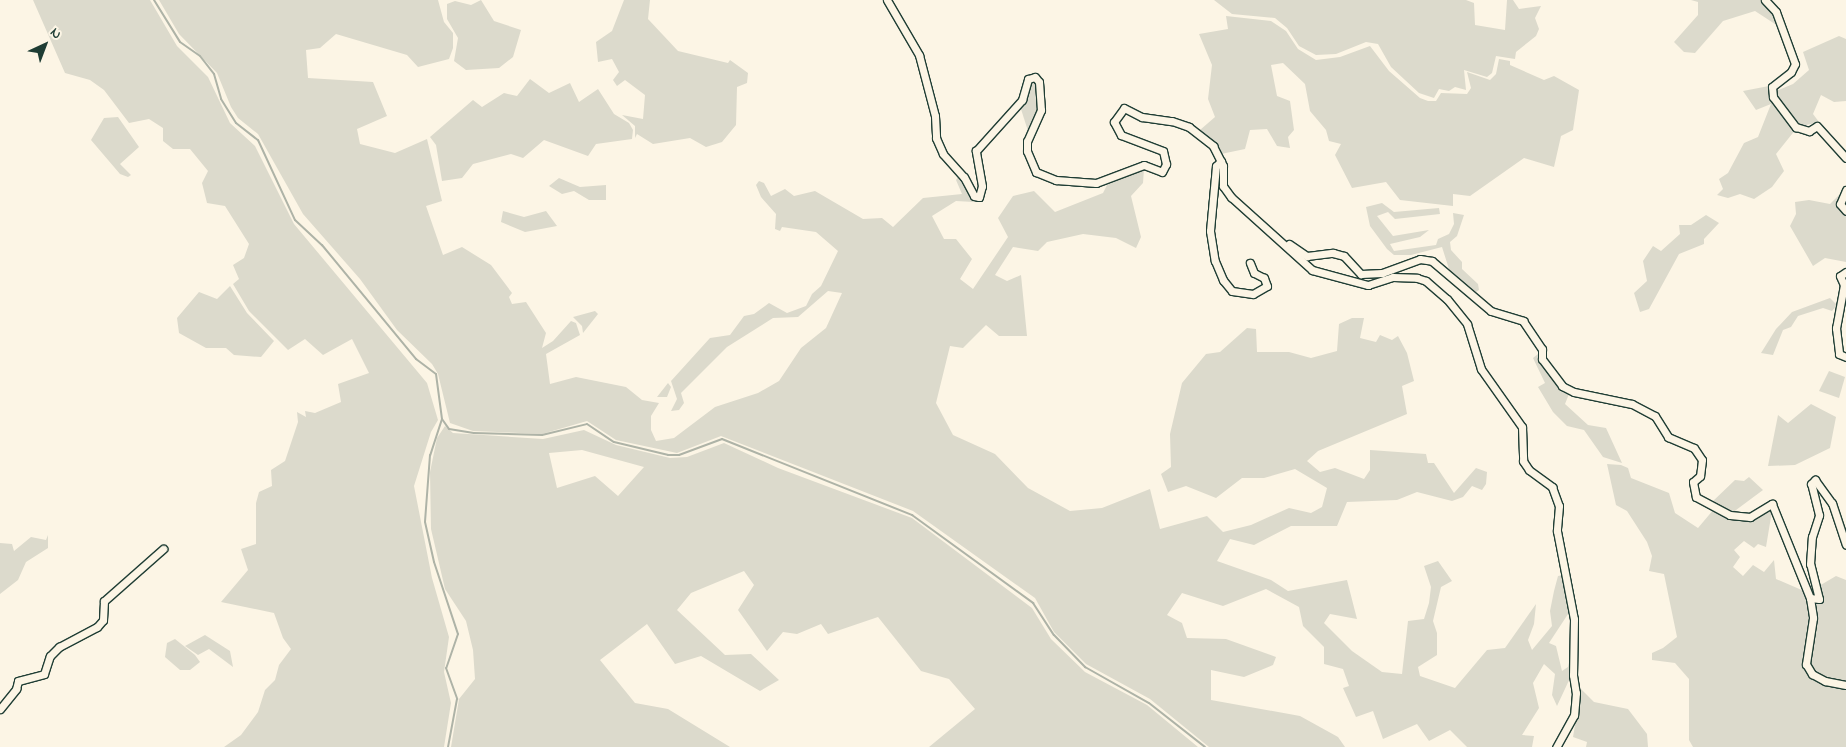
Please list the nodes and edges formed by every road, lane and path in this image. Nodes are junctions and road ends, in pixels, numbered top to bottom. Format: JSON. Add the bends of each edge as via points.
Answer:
{"nodes":[{"id":1,"x":887,"y":0,"type":"edge"},
{"id":2,"x":1765,"y":0,"type":"edge"},
{"id":3,"x":1846,"y":158,"type":"edge"},
{"id":4,"x":1221,"y":161,"type":"junction"},
{"id":5,"x":1846,"y":190,"type":"edge"},
{"id":6,"x":1846,"y":211,"type":"edge"},
{"id":7,"x":1284,"y":242,"type":"junction"},
{"id":8,"x":1313,"y":257,"type":"junction"},
{"id":9,"x":1250,"y":263,"type":"dead end"},
{"id":10,"x":1846,"y":272,"type":"edge"},
{"id":11,"x":1330,"y":276,"type":"junction"},
{"id":12,"x":1846,"y":357,"type":"edge"},
{"id":13,"x":1846,"y":545,"type":"edge"},
{"id":14,"x":163,"y":549,"type":"dead end"},
{"id":15,"x":1810,"y":598,"type":"junction"},
{"id":16,"x":1846,"y":685,"type":"edge"},
{"id":17,"x":0,"y":709,"type":"edge"},
{"id":18,"x":1556,"y":747,"type":"edge"}],
"edges":[{"from":1,"to":4,"type":"street","via":[[920,55],[936,116],[936,138],[943,154],[964,177],[974,196],[979,197],[982,186],[976,151],[1022,100],[1028,79],[1035,77],[1039,82],[1041,110],[1027,141],[1027,151],[1036,172],[1056,180],[1096,183],[1144,165],[1162,172],[1166,164],[1163,151],[1120,135],[1116,130],[1117,113],[1124,108],[1142,117],[1189,127],[1212,146]]},
{"from":2,"to":3,"type":"street","via":[[1776,12],[1795,64],[1791,72],[1772,87],[1773,97],[1796,127],[1809,131],[1817,126]]},
{"from":4,"to":7,"type":"street","via":[[1223,186],[1231,197]]},
{"from":4,"to":9,"type":"street","via":[[1216,166],[1210,231],[1215,261],[1232,291],[1253,294],[1267,286],[1268,282],[1254,273]]},
{"from":5,"to":6,"type":"street","via":[[1840,204]]},
{"from":7,"to":8,"type":"street"},
{"from":7,"to":11,"type":"street","via":[[1312,270]]},
{"from":8,"to":11,"type":"street","via":[[1312,265]]},
{"from":8,"to":15,"type":"street","via":[[1322,253],[1344,256],[1361,274],[1420,259],[1432,261],[1491,311],[1523,321],[1542,349],[1542,359],[1562,386],[1574,392],[1632,404],[1655,416],[1668,437],[1694,448],[1702,460],[1700,476],[1693,482],[1696,497],[1730,515],[1750,517],[1772,504]]},
{"from":10,"to":12,"type":"street","via":[[1840,276],[1844,285],[1836,328],[1839,354]]},
{"from":11,"to":18,"type":"street","via":[[1342,276],[1368,285],[1393,277],[1417,278],[1434,287],[1467,324],[1481,369],[1522,427],[1523,461],[1556,494],[1559,506],[1557,531],[1572,596],[1576,693],[1574,715]]},
{"from":13,"to":15,"type":"street","via":[[1832,503],[1815,480],[1811,484],[1819,516],[1812,537],[1810,564],[1819,598]]},
{"from":14,"to":17,"type":"street","via":[[104,601],[102,620],[97,627],[59,647],[50,656],[44,674],[18,681],[16,689]]},
{"from":15,"to":16,"type":"street","via":[[1813,618],[1806,664],[1812,674],[1825,681]]}]}
